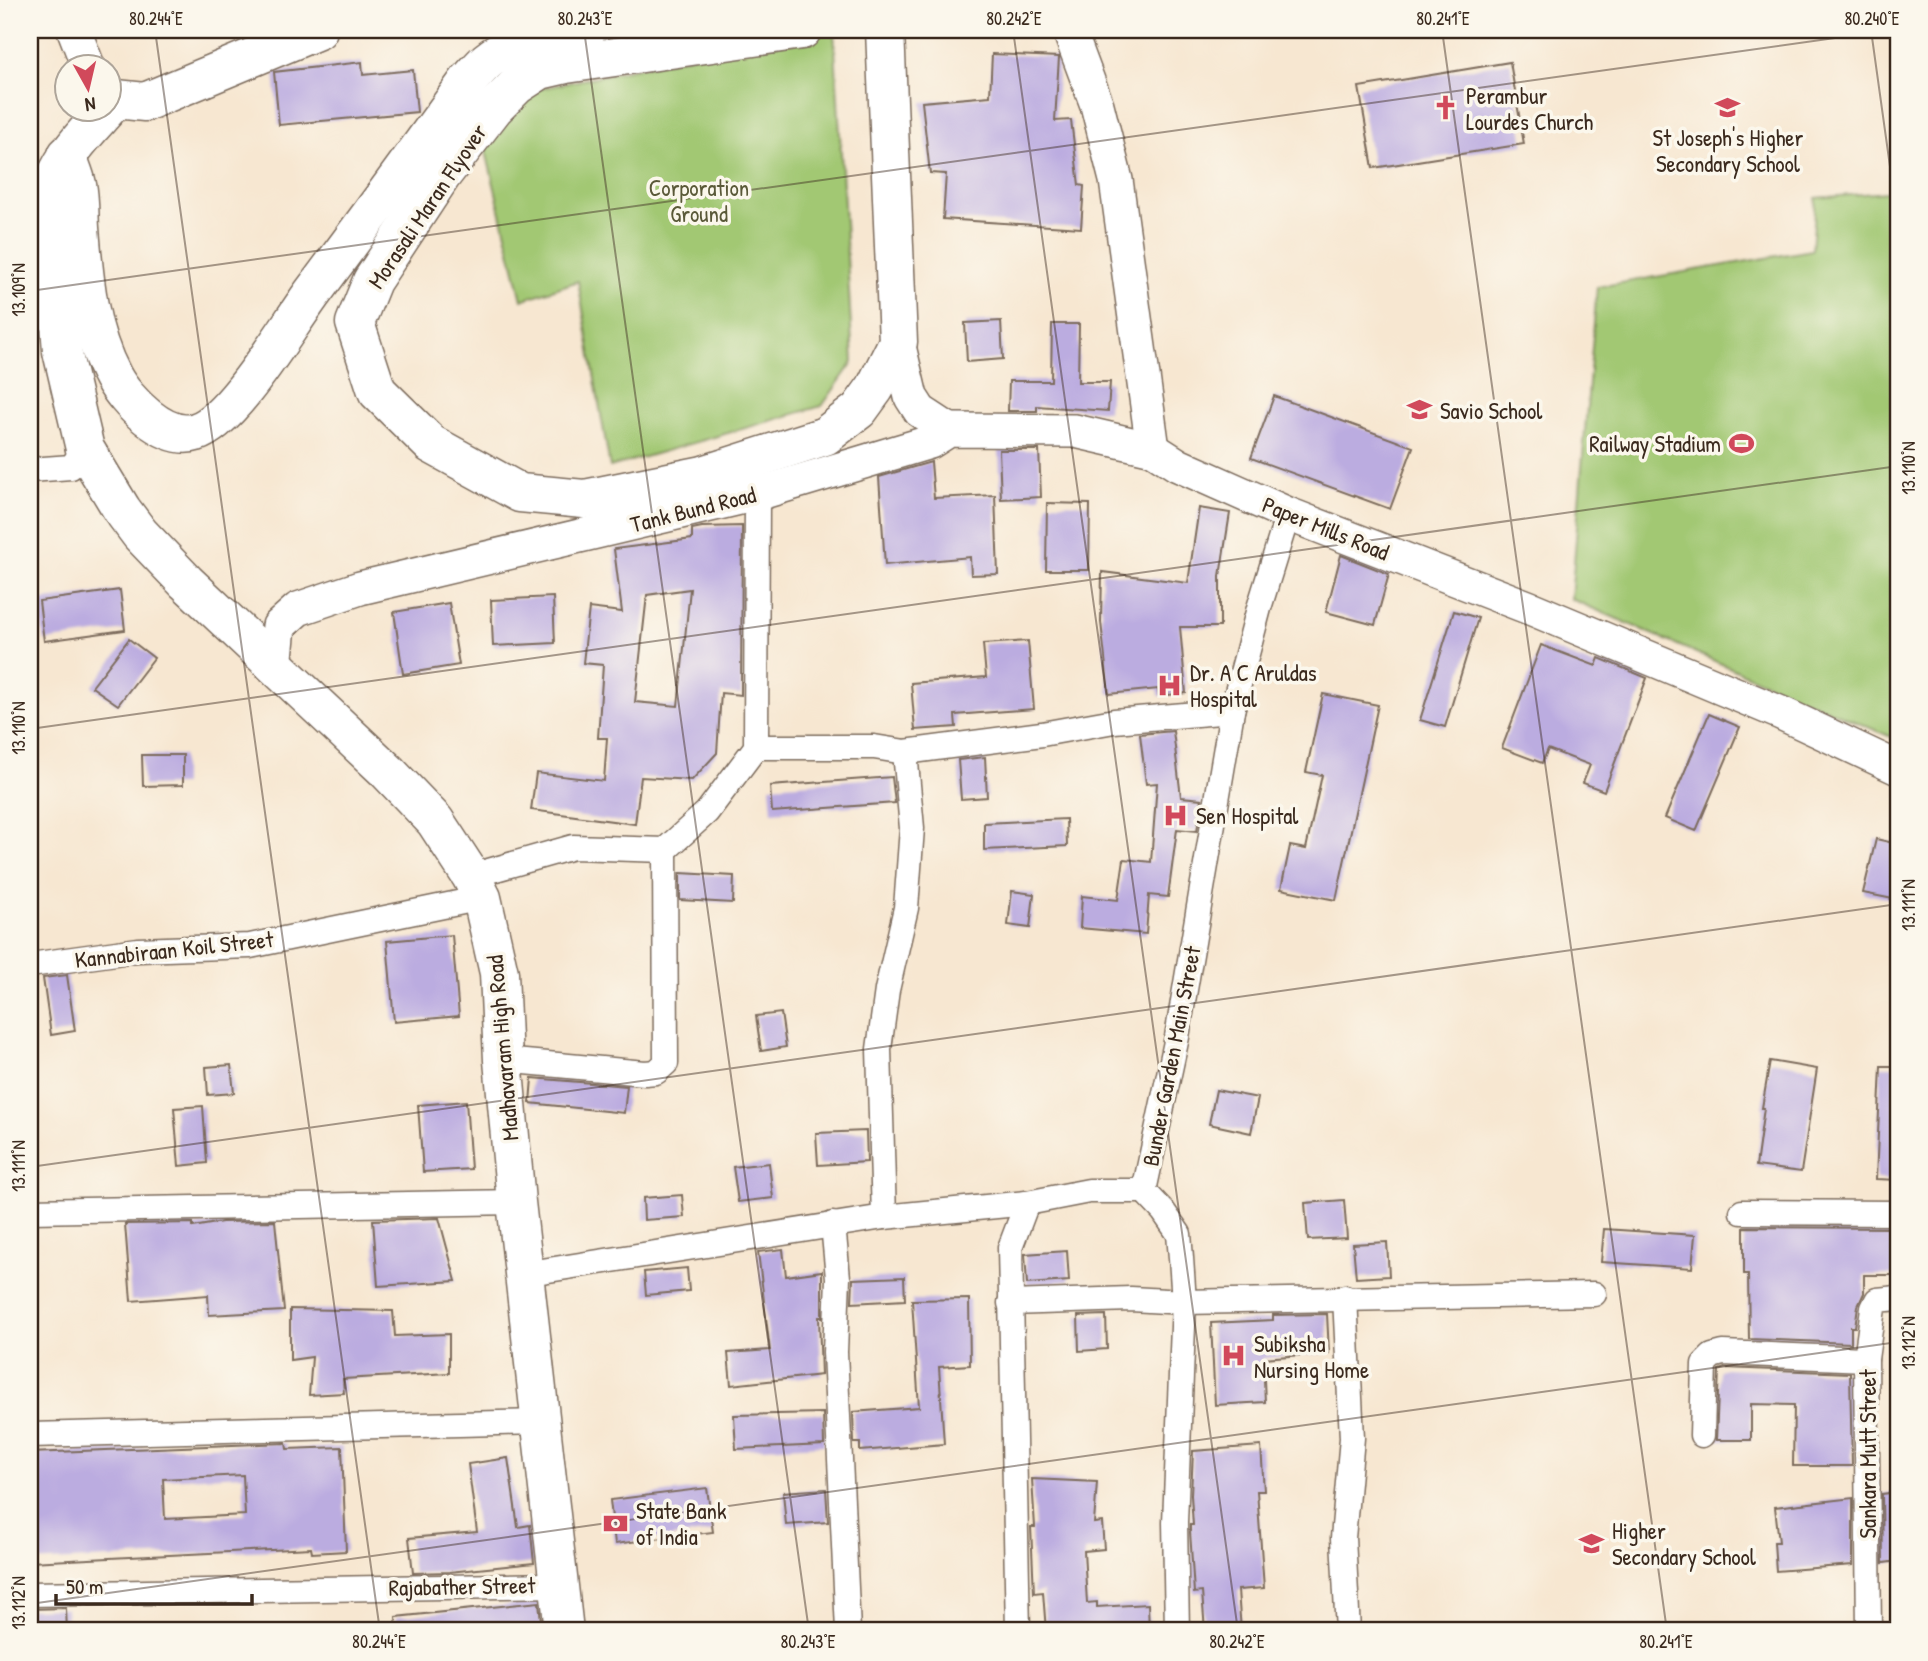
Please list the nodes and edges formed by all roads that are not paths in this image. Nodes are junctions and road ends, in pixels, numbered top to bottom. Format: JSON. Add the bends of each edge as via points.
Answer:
{"nodes":[{"id":1,"x":74,"y":30,"type":"edge"},
{"id":2,"x":250,"y":30,"type":"edge"},
{"id":3,"x":318,"y":30,"type":"edge"},
{"id":4,"x":587,"y":30,"type":"edge"},
{"id":5,"x":802,"y":30,"type":"edge"},
{"id":6,"x":1069,"y":30,"type":"edge"},
{"id":7,"x":883,"y":32,"type":"edge"},
{"id":8,"x":83,"y":52,"type":"edge"},
{"id":9,"x":122,"y":93,"type":"edge"},
{"id":10,"x":122,"y":105,"type":"edge"},
{"id":11,"x":95,"y":122,"type":"edge"},
{"id":12,"x":67,"y":155,"type":"junction"},
{"id":13,"x":898,"y":342,"type":"junction"},
{"id":14,"x":949,"y":430,"type":"junction"},
{"id":15,"x":85,"y":449,"type":"junction"},
{"id":16,"x":1153,"y":449,"type":"junction"},
{"id":17,"x":30,"y":470,"type":"edge"},
{"id":18,"x":757,"y":494,"type":"junction"},
{"id":19,"x":1288,"y":514,"type":"junction"},
{"id":20,"x":275,"y":667,"type":"junction"},
{"id":21,"x":1232,"y":711,"type":"junction"},
{"id":22,"x":756,"y":747,"type":"junction"},
{"id":23,"x":905,"y":752,"type":"junction"},
{"id":24,"x":1898,"y":768,"type":"edge"},
{"id":25,"x":664,"y":850,"type":"junction"},
{"id":26,"x":476,"y":887,"type":"junction"},
{"id":27,"x":30,"y":965,"type":"edge"},
{"id":28,"x":503,"y":1060,"type":"junction"},
{"id":29,"x":1144,"y":1191,"type":"junction"},
{"id":30,"x":516,"y":1202,"type":"junction"},
{"id":31,"x":1027,"y":1203,"type":"junction"},
{"id":32,"x":30,"y":1211,"type":"edge"},
{"id":33,"x":1742,"y":1212,"type":"dead end"},
{"id":34,"x":1898,"y":1213,"type":"edge"},
{"id":35,"x":884,"y":1217,"type":"junction"},
{"id":36,"x":833,"y":1224,"type":"junction"},
{"id":37,"x":523,"y":1274,"type":"junction"},
{"id":38,"x":1594,"y":1294,"type":"dead end"},
{"id":39,"x":1345,"y":1297,"type":"junction"},
{"id":40,"x":1898,"y":1298,"type":"edge"},
{"id":41,"x":1184,"y":1302,"type":"junction"},
{"id":42,"x":1010,"y":1303,"type":"junction"},
{"id":43,"x":1866,"y":1359,"type":"junction"},
{"id":44,"x":542,"y":1422,"type":"junction"},
{"id":45,"x":30,"y":1435,"type":"edge"},
{"id":46,"x":1702,"y":1435,"type":"dead end"},
{"id":47,"x":559,"y":1585,"type":"junction"},
{"id":48,"x":30,"y":1594,"type":"edge"},
{"id":49,"x":564,"y":1631,"type":"edge"},
{"id":50,"x":848,"y":1631,"type":"edge"},
{"id":51,"x":1018,"y":1631,"type":"edge"},
{"id":52,"x":1177,"y":1631,"type":"edge"},
{"id":53,"x":1348,"y":1631,"type":"edge"},
{"id":54,"x":1869,"y":1631,"type":"edge"}],
"edges":[{"from":1,"to":8,"type":"main road"},
{"from":2,"to":9,"type":"main road","via":[[135,80]]},
{"from":3,"to":10,"type":"main road","via":[[145,102]]},
{"from":4,"to":12,"type":"main road","name":"Morasali Maran Flyover","via":[[513,46],[489,60],[468,81],[264,363],[214,423],[195,433],[175,433],[158,424],[113,378],[96,337],[84,286],[77,186]]},
{"from":5,"to":13,"type":"main road","name":"Morasali Maran Flyover","via":[[566,64],[540,70],[517,85],[442,175],[372,281],[355,323],[377,391],[432,444],[520,493],[584,499],[703,475],[825,436],[859,410]]},
{"from":6,"to":16,"type":"main road","via":[[1097,105],[1116,180]]},
{"from":7,"to":13,"type":"main road"},
{"from":11,"to":12,"type":"main road"},
{"from":12,"to":15,"type":"main road","via":[[50,193],[62,351]]},
{"from":13,"to":14,"type":"main road","via":[[911,397],[920,411]]},
{"from":14,"to":16,"type":"main road","name":"Tank Bund Road","via":[[1075,431]]},
{"from":14,"to":18,"type":"main road","name":"Tank Bund Road","via":[[930,442]]},
{"from":15,"to":17,"type":"street","via":[[71,467]]},
{"from":15,"to":20,"type":"main road","name":"Madhavaram High Road","via":[[140,534]]},
{"from":16,"to":19,"type":"main road","name":"Paper Mills Road","via":[[1178,465]]},
{"from":18,"to":20,"type":"main road","name":"Tank Bund Road","via":[[360,588],[298,609],[279,626]]},
{"from":18,"to":22,"type":"street"},
{"from":19,"to":21,"type":"street","name":"Bunder Garden Main Street"},
{"from":19,"to":24,"type":"main road","name":"Paper Mills Road","via":[[1530,608]]},
{"from":20,"to":26,"type":"main road","name":"Madhavaram High Road","via":[[435,821]]},
{"from":21,"to":23,"type":"street","via":[[1114,721]]},
{"from":21,"to":29,"type":"street","name":"Bunder Garden Main Street","via":[[1177,1037]]},
{"from":22,"to":23,"type":"street","via":[[873,747]]},
{"from":22,"to":25,"type":"street","via":[[707,813]]},
{"from":23,"to":35,"type":"street","via":[[912,828],[906,908],[879,1049]]},
{"from":25,"to":26,"type":"street","name":"Kannabiraan Koil Street","via":[[573,847]]},
{"from":25,"to":28,"type":"street","via":[[667,1063],[656,1072],[645,1073]]},
{"from":26,"to":27,"type":"street","name":"Kannabiraan Koil Street","via":[[250,946],[138,950]]},
{"from":26,"to":28,"type":"main road","name":"Madhavaram High Road","via":[[499,973]]},
{"from":28,"to":30,"type":"main road","name":"Madhavaram High Road"},
{"from":29,"to":31,"type":"street","name":"Bunder Garden Main Street","via":[[1090,1191]]},
{"from":29,"to":41,"type":"street","via":[[1179,1234]]},
{"from":30,"to":32,"type":"street"},
{"from":30,"to":37,"type":"main road","name":"Madhavaram High Road"},
{"from":31,"to":35,"type":"street","name":"Bunder Garden Main Street"},
{"from":31,"to":42,"type":"street","via":[[1010,1248]]},
{"from":33,"to":34,"type":"street"},
{"from":35,"to":36,"type":"street","name":"Bunder Garden Main Street"},
{"from":36,"to":37,"type":"street","name":"Bunder Garden Main Street"},
{"from":36,"to":50,"type":"street"},
{"from":37,"to":44,"type":"main road","name":"Madhavaram High Road"},
{"from":38,"to":39,"type":"street"},
{"from":39,"to":41,"type":"street"},
{"from":39,"to":53,"type":"street","via":[[1352,1438],[1343,1538]]},
{"from":40,"to":43,"type":"street","name":"Sankara Mutt Street","via":[[1877,1300],[1872,1308]]},
{"from":41,"to":42,"type":"street"},
{"from":41,"to":52,"type":"street","via":[[1175,1522]]},
{"from":42,"to":51,"type":"street"},
{"from":43,"to":46,"type":"street","via":[[1712,1356],[1704,1364]]},
{"from":43,"to":54,"type":"street","name":"Sankara Mutt Street"},
{"from":44,"to":45,"type":"street"},
{"from":44,"to":47,"type":"main road","name":"Madhavaram High Road"},
{"from":47,"to":48,"type":"street","name":"Rajabather Street"},
{"from":47,"to":49,"type":"main road","name":"Madhavaram High Road"}]}
